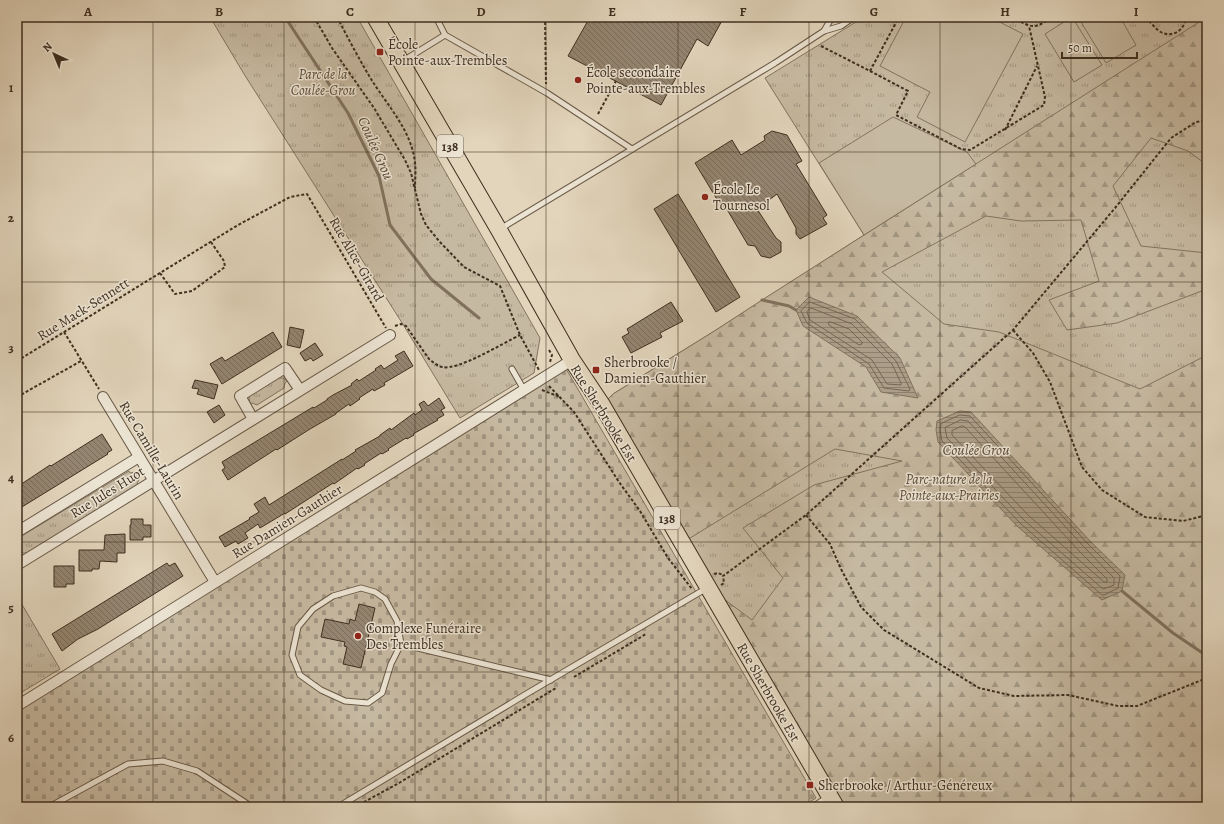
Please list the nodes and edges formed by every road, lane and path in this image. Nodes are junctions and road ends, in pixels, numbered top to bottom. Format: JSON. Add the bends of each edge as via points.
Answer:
{"nodes":[{"id":1,"x":314,"y":17,"type":"edge"},
{"id":2,"x":337,"y":17,"type":"edge"},
{"id":3,"x":375,"y":17,"type":"edge"},
{"id":4,"x":436,"y":17,"type":"edge"},
{"id":5,"x":545,"y":17,"type":"edge"},
{"id":6,"x":832,"y":17,"type":"edge"},
{"id":7,"x":854,"y":17,"type":"edge"},
{"id":8,"x":899,"y":17,"type":"edge"},
{"id":9,"x":1012,"y":17,"type":"edge"},
{"id":10,"x":1053,"y":17,"type":"edge"},
{"id":11,"x":1146,"y":17,"type":"edge"},
{"id":12,"x":1186,"y":17,"type":"edge"},
{"id":13,"x":1029,"y":26,"type":"junction"},
{"id":14,"x":824,"y":31,"type":"junction"},
{"id":15,"x":445,"y":35,"type":"junction"},
{"id":16,"x":821,"y":46,"type":"dead end"},
{"id":17,"x":402,"y":62,"type":"junction"},
{"id":18,"x":1038,"y":65,"type":"junction"},
{"id":19,"x":870,"y":71,"type":"junction"},
{"id":20,"x":616,"y":81,"type":"dead end"},
{"id":21,"x":546,"y":85,"type":"dead end"},
{"id":22,"x":598,"y":114,"type":"dead end"},
{"id":23,"x":1207,"y":120,"type":"edge"},
{"id":24,"x":1004,"y":131,"type":"junction"},
{"id":25,"x":632,"y":149,"type":"junction"},
{"id":26,"x":415,"y":191,"type":"junction"},
{"id":27,"x":307,"y":194,"type":"joint"},
{"id":28,"x":499,"y":230,"type":"junction"},
{"id":29,"x":211,"y":242,"type":"junction"},
{"id":30,"x":160,"y":273,"type":"junction"},
{"id":31,"x":392,"y":330,"type":"junction"},
{"id":32,"x":1014,"y":330,"type":"junction"},
{"id":33,"x":64,"y":332,"type":"junction"},
{"id":34,"x":520,"y":335,"type":"junction"},
{"id":35,"x":549,"y":350,"type":"dead end"},
{"id":36,"x":572,"y":360,"type":"junction"},
{"id":37,"x":17,"y":361,"type":"edge"},
{"id":38,"x":81,"y":361,"type":"junction"},
{"id":39,"x":549,"y":364,"type":"dead end"},
{"id":40,"x":512,"y":369,"type":"dead end"},
{"id":41,"x":539,"y":370,"type":"dead end"},
{"id":42,"x":548,"y":384,"type":"dead end"},
{"id":43,"x":539,"y":388,"type":"dead end"},
{"id":44,"x":300,"y":390,"type":"junction"},
{"id":45,"x":524,"y":390,"type":"junction"},
{"id":46,"x":17,"y":397,"type":"edge"},
{"id":47,"x":103,"y":397,"type":"joint"},
{"id":48,"x":561,"y":398,"type":"junction"},
{"id":49,"x":254,"y":419,"type":"junction"},
{"id":50,"x":139,"y":457,"type":"junction"},
{"id":51,"x":154,"y":480,"type":"junction"},
{"id":52,"x":806,"y":515,"type":"junction"},
{"id":53,"x":1207,"y":515,"type":"edge"},
{"id":54,"x":17,"y":532,"type":"edge"},
{"id":55,"x":17,"y":565,"type":"edge"},
{"id":56,"x":718,"y":573,"type":"dead end"},
{"id":57,"x":723,"y":576,"type":"junction"},
{"id":58,"x":215,"y":582,"type":"junction"},
{"id":59,"x":724,"y":583,"type":"dead end"},
{"id":60,"x":708,"y":587,"type":"junction"},
{"id":61,"x":689,"y":588,"type":"dead end"},
{"id":62,"x":647,"y":633,"type":"dead end"},
{"id":63,"x":401,"y":644,"type":"junction"},
{"id":64,"x":574,"y":677,"type":"dead end"},
{"id":65,"x":1207,"y":678,"type":"edge"},
{"id":66,"x":551,"y":680,"type":"junction"},
{"id":67,"x":556,"y":688,"type":"dead end"},
{"id":68,"x":17,"y":706,"type":"edge"},
{"id":69,"x":833,"y":803,"type":"edge"},
{"id":70,"x":49,"y":807,"type":"edge"},
{"id":71,"x":252,"y":807,"type":"edge"},
{"id":72,"x":338,"y":807,"type":"edge"},
{"id":73,"x":355,"y":807,"type":"edge"},
{"id":74,"x":817,"y":807,"type":"edge"}],
"edges":[{"from":1,"to":26,"type":"path","via":[[396,144],[411,173]]},
{"from":2,"to":26,"type":"path","via":[[405,133],[415,162]]},
{"from":3,"to":17,"type":"main road","name":"Rue Sherbrooke Est","number":"138"},
{"from":4,"to":15,"type":"lane"},
{"from":5,"to":21,"type":"path"},
{"from":6,"to":14,"type":"lane"},
{"from":7,"to":14,"type":"lane","via":[[841,26]]},
{"from":8,"to":19,"type":"path"},
{"from":9,"to":13,"type":"path"},
{"from":10,"to":13,"type":"path","via":[[1037,26]]},
{"from":11,"to":12,"type":"path","via":[[1160,32],[1169,35],[1181,30]]},
{"from":13,"to":18,"type":"path"},
{"from":14,"to":25,"type":"lane"},
{"from":15,"to":17,"type":"lane"},
{"from":15,"to":25,"type":"lane","via":[[547,93]]},
{"from":16,"to":19,"type":"path"},
{"from":17,"to":28,"type":"main road","name":"Rue Sherbrooke Est","number":"138"},
{"from":18,"to":24,"type":"path"},
{"from":18,"to":24,"type":"path","via":[[1045,97],[1044,105]]},
{"from":19,"to":24,"type":"path","via":[[908,92],[896,115],[961,149],[970,150]]},
{"from":20,"to":22,"type":"path"},
{"from":23,"to":32,"type":"path","via":[[1196,122],[1171,138]]},
{"from":25,"to":28,"type":"lane"},
{"from":26,"to":34,"type":"path","via":[[426,224],[443,247],[464,267],[500,286]]},
{"from":27,"to":29,"type":"path","name":"Rue Mack-Sennett","via":[[290,197]]},
{"from":27,"to":31,"type":"path","name":"Rue Alice-Girard"},
{"from":28,"to":36,"type":"main road","name":"Rue Sherbrooke Est","number":"138"},
{"from":29,"to":30,"type":"path","name":"Rue Mack-Sennett"},
{"from":29,"to":30,"type":"path","via":[[224,261],[225,267],[192,291],[175,294]]},
{"from":30,"to":33,"type":"path","name":"Rue Mack-Sennett"},
{"from":31,"to":34,"type":"path","via":[[401,324],[406,326],[429,359],[442,368],[466,363]]},
{"from":31,"to":44,"type":"street","name":"Rue Jules Huot"},
{"from":32,"to":52,"type":"path"},
{"from":32,"to":53,"type":"path","via":[[1033,353],[1050,382],[1082,467],[1102,490],[1145,517],[1183,521]]},
{"from":33,"to":37,"type":"path","name":"Rue Mack-Sennett"},
{"from":33,"to":38,"type":"path","name":"Rue Camille-Laurin"},
{"from":34,"to":41,"type":"path"},
{"from":35,"to":39,"type":"path","via":[[552,357]]},
{"from":36,"to":45,"type":"street","name":"Rue Damien-Gauthier"},
{"from":36,"to":60,"type":"main road","name":"Rue Sherbrooke Est","number":"138","via":[[602,406]]},
{"from":38,"to":46,"type":"path"},
{"from":38,"to":47,"type":"path","name":"Rue Camille-Laurin"},
{"from":40,"to":45,"type":"lane"},
{"from":42,"to":48,"type":"path"},
{"from":43,"to":48,"type":"path"},
{"from":44,"to":49,"type":"street","name":"Rue Jules Huot"},
{"from":44,"to":49,"type":"street","via":[[286,368],[240,396]]},
{"from":45,"to":58,"type":"street","name":"Rue Damien-Gauthier"},
{"from":47,"to":50,"type":"street","name":"Rue Camille-Laurin"},
{"from":48,"to":61,"type":"path","via":[[574,412]]},
{"from":49,"to":51,"type":"street","name":"Rue Jules Huot"},
{"from":50,"to":51,"type":"street","name":"Rue Camille-Laurin"},
{"from":50,"to":54,"type":"street","name":"Rue Jules Huot"},
{"from":51,"to":55,"type":"street","name":"Rue Jules Huot"},
{"from":51,"to":58,"type":"street","name":"Rue Camille-Laurin"},
{"from":52,"to":57,"type":"path"},
{"from":52,"to":65,"type":"path","via":[[830,544],[861,607],[884,630],[979,688],[1014,696],[1068,695],[1118,706],[1137,706]]},
{"from":56,"to":57,"type":"path"},
{"from":57,"to":59,"type":"path"},
{"from":58,"to":68,"type":"street","name":"Rue Damien-Gauthier"},
{"from":60,"to":66,"type":"lane"},
{"from":60,"to":69,"type":"main road","name":"Rue Sherbrooke Est","number":"138"},
{"from":62,"to":64,"type":"path"},
{"from":63,"to":63,"type":"lane","via":[[397,621],[385,599],[375,592],[361,588],[333,596],[313,609],[298,627],[292,655],[300,675],[321,690],[345,701],[368,703],[382,693],[391,664]]},
{"from":63,"to":66,"type":"lane"},
{"from":66,"to":72,"type":"lane"},
{"from":67,"to":73,"type":"path"},
{"from":69,"to":74,"type":"street"},
{"from":70,"to":71,"type":"lane","via":[[128,764],[163,761],[197,771]]}]}
